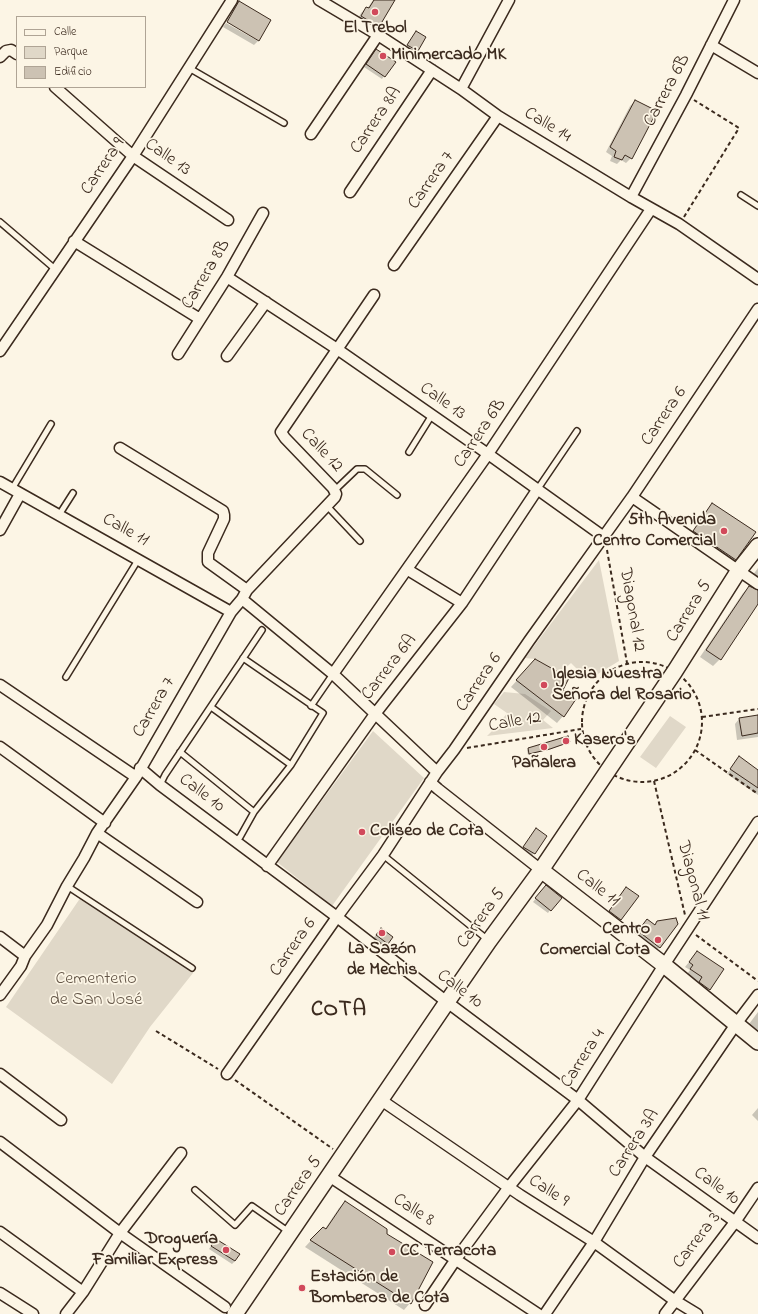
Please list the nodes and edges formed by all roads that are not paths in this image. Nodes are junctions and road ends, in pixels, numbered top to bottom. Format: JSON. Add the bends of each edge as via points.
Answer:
{"nodes":[{"id":1,"x":232,"y":0,"type":"edge"},
{"id":2,"x":319,"y":0,"type":"edge"},
{"id":3,"x":509,"y":0,"type":"edge"},
{"id":4,"x":734,"y":0,"type":"edge"},
{"id":5,"x":378,"y":35,"type":"junction"},
{"id":6,"x":711,"y":45,"type":"junction"},
{"id":7,"x":16,"y":53,"type":"edge"},
{"id":8,"x":3,"y":54,"type":"edge"},
{"id":9,"x":189,"y":68,"type":"junction"},
{"id":10,"x":432,"y":70,"type":"junction"},
{"id":11,"x":758,"y":73,"type":"edge"},
{"id":12,"x":56,"y":88,"type":"edge"},
{"id":13,"x":461,"y":89,"type":"junction"},
{"id":14,"x":498,"y":116,"type":"junction"},
{"id":15,"x":284,"y":123,"type":"dead end"},
{"id":16,"x":311,"y":134,"type":"dead end"},
{"id":17,"x":133,"y":156,"type":"junction"},
{"id":18,"x":350,"y":192,"type":"dead end"},
{"id":19,"x":741,"y":194,"type":"dead end"},
{"id":20,"x":631,"y":197,"type":"junction"},
{"id":21,"x":758,"y":206,"type":"edge"},
{"id":22,"x":651,"y":208,"type":"junction"},
{"id":23,"x":263,"y":213,"type":"dead end"},
{"id":24,"x":228,"y":220,"type":"dead end"},
{"id":25,"x":0,"y":222,"type":"edge"},
{"id":26,"x":74,"y":241,"type":"junction"},
{"id":27,"x":394,"y":265,"type":"dead end"},
{"id":28,"x":55,"y":269,"type":"junction"},
{"id":29,"x":227,"y":277,"type":"junction"},
{"id":30,"x":758,"y":279,"type":"edge"},
{"id":31,"x":374,"y":296,"type":"dead end"},
{"id":32,"x":266,"y":302,"type":"junction"},
{"id":33,"x":758,"y":308,"type":"edge"},
{"id":34,"x":200,"y":319,"type":"junction"},
{"id":35,"x":337,"y":349,"type":"junction"},
{"id":36,"x":0,"y":352,"type":"edge"},
{"id":37,"x":178,"y":354,"type":"dead end"},
{"id":38,"x":227,"y":356,"type":"dead end"},
{"id":39,"x":432,"y":415,"type":"junction"},
{"id":40,"x":51,"y":424,"type":"dead end"},
{"id":41,"x":577,"y":431,"type":"dead end"},
{"id":42,"x":120,"y":448,"type":"dead end"},
{"id":43,"x":408,"y":452,"type":"dead end"},
{"id":44,"x":488,"y":454,"type":"junction"},
{"id":45,"x":0,"y":482,"type":"edge"},
{"id":46,"x":537,"y":490,"type":"junction"},
{"id":47,"x":16,"y":491,"type":"junction"},
{"id":48,"x":335,"y":492,"type":"junction"},
{"id":49,"x":73,"y":493,"type":"dead end"},
{"id":50,"x":396,"y":495,"type":"dead end"},
{"id":51,"x":632,"y":498,"type":"junction"},
{"id":52,"x":327,"y":506,"type":"junction"},
{"id":53,"x":59,"y":515,"type":"junction"},
{"id":54,"x":0,"y":530,"type":"edge"},
{"id":55,"x":604,"y":536,"type":"junction"},
{"id":56,"x":360,"y":541,"type":"dead end"},
{"id":57,"x":758,"y":546,"type":"edge"},
{"id":58,"x":138,"y":560,"type":"junction"},
{"id":59,"x":408,"y":570,"type":"junction"},
{"id":60,"x":739,"y":570,"type":"junction"},
{"id":61,"x":758,"y":584,"type":"edge"},
{"id":62,"x":245,"y":595,"type":"junction"},
{"id":63,"x":462,"y":603,"type":"junction"},
{"id":64,"x":231,"y":612,"type":"junction"},
{"id":65,"x":262,"y":630,"type":"dead end"},
{"id":66,"x":243,"y":658,"type":"junction"},
{"id":67,"x":333,"y":674,"type":"junction"},
{"id":68,"x":66,"y":677,"type":"dead end"},
{"id":69,"x":0,"y":685,"type":"edge"},
{"id":70,"x":312,"y":706,"type":"junction"},
{"id":71,"x":211,"y":707,"type":"junction"},
{"id":72,"x":375,"y":714,"type":"junction"},
{"id":73,"x":0,"y":747,"type":"edge"},
{"id":74,"x":180,"y":752,"type":"junction"},
{"id":75,"x":292,"y":765,"type":"junction"},
{"id":76,"x":138,"y":772,"type":"junction"},
{"id":77,"x":437,"y":772,"type":"junction"},
{"id":78,"x":430,"y":782,"type":"junction"},
{"id":79,"x":160,"y":785,"type":"junction"},
{"id":80,"x":254,"y":812,"type":"junction"},
{"id":81,"x":758,"y":822,"type":"edge"},
{"id":82,"x":105,"y":823,"type":"junction"},
{"id":83,"x":97,"y":833,"type":"junction"},
{"id":84,"x":235,"y":841,"type":"junction"},
{"id":85,"x":383,"y":855,"type":"junction"},
{"id":86,"x":268,"y":866,"type":"junction"},
{"id":87,"x":541,"y":870,"type":"junction"},
{"id":88,"x":66,"y":886,"type":"junction"},
{"id":89,"x":197,"y":902,"type":"dead end"},
{"id":90,"x":337,"y":917,"type":"junction"},
{"id":91,"x":0,"y":937,"type":"edge"},
{"id":92,"x":489,"y":941,"type":"junction"},
{"id":93,"x":25,"y":956,"type":"junction"},
{"id":94,"x":664,"y":965,"type":"junction"},
{"id":95,"x":192,"y":968,"type":"dead end"},
{"id":96,"x":0,"y":995,"type":"edge"},
{"id":97,"x":758,"y":995,"type":"edge"},
{"id":98,"x":447,"y":1002,"type":"junction"},
{"id":99,"x":736,"y":1024,"type":"junction"},
{"id":100,"x":758,"y":1042,"type":"edge"},
{"id":101,"x":0,"y":1074,"type":"edge"},
{"id":102,"x":227,"y":1074,"type":"road end"},
{"id":103,"x":381,"y":1100,"type":"junction"},
{"id":104,"x":578,"y":1100,"type":"junction"},
{"id":105,"x":61,"y":1120,"type":"dead end"},
{"id":106,"x":0,"y":1142,"type":"edge"},
{"id":107,"x":181,"y":1153,"type":"dead end"},
{"id":108,"x":645,"y":1156,"type":"junction"},
{"id":109,"x":329,"y":1176,"type":"junction"},
{"id":110,"x":509,"y":1187,"type":"junction"},
{"id":111,"x":758,"y":1188,"type":"edge"},
{"id":112,"x":195,"y":1190,"type":"dead end"},
{"id":113,"x":735,"y":1222,"type":"junction"},
{"id":114,"x":0,"y":1232,"type":"edge"},
{"id":115,"x":290,"y":1232,"type":"junction"},
{"id":116,"x":120,"y":1234,"type":"junction"},
{"id":117,"x":758,"y":1238,"type":"edge"},
{"id":118,"x":594,"y":1242,"type":"junction"},
{"id":119,"x":456,"y":1259,"type":"junction"},
{"id":120,"x":0,"y":1292,"type":"edge"},
{"id":121,"x":83,"y":1292,"type":"junction"},
{"id":122,"x":674,"y":1300,"type":"junction"},
{"id":123,"x":425,"y":1305,"type":"dead end"},
{"id":124,"x":230,"y":1310,"type":"edge"},
{"id":125,"x":33,"y":1314,"type":"edge"},
{"id":126,"x":66,"y":1314,"type":"edge"},
{"id":127,"x":538,"y":1314,"type":"edge"},
{"id":128,"x":545,"y":1314,"type":"edge"},
{"id":129,"x":665,"y":1314,"type":"edge"},
{"id":130,"x":696,"y":1314,"type":"edge"}],
"edges":[{"from":1,"to":9,"type":"street","name":"Carrera 9"},
{"from":2,"to":5,"type":"street","name":"Calle 14"},
{"from":3,"to":13,"type":"street"},
{"from":4,"to":6,"type":"street","name":"Carrera 6B"},
{"from":5,"to":10,"type":"street","name":"Calle 14"},
{"from":5,"to":16,"type":"street"},
{"from":6,"to":11,"type":"street"},
{"from":6,"to":20,"type":"street","name":"Carrera 6B"},
{"from":7,"to":8,"type":"street","via":[[11,50]]},
{"from":9,"to":15,"type":"lane"},
{"from":9,"to":17,"type":"street","name":"Carrera 9"},
{"from":10,"to":13,"type":"street","name":"Calle 14"},
{"from":10,"to":18,"type":"street","name":"Carrera 8A"},
{"from":12,"to":17,"type":"street","name":"Calle 13"},
{"from":13,"to":14,"type":"street","name":"Calle 14"},
{"from":14,"to":20,"type":"street","name":"Calle 14"},
{"from":14,"to":27,"type":"street","name":"Carrera 7"},
{"from":17,"to":24,"type":"street","name":"Calle 13"},
{"from":17,"to":26,"type":"street","name":"Carrera 9"},
{"from":19,"to":21,"type":"lane"},
{"from":20,"to":22,"type":"street","name":"Calle 14"},
{"from":22,"to":30,"type":"street","name":"Calle 14","via":[[679,224]]},
{"from":22,"to":44,"type":"street","name":"Carrera 6B"},
{"from":23,"to":29,"type":"street","name":"Carrera 8B"},
{"from":25,"to":28,"type":"lane"},
{"from":26,"to":28,"type":"street","name":"Carrera 9"},
{"from":26,"to":34,"type":"street"},
{"from":28,"to":36,"type":"street","name":"Carrera 9"},
{"from":29,"to":32,"type":"street","name":"Calle 13"},
{"from":29,"to":34,"type":"street","name":"Carrera 8B"},
{"from":31,"to":35,"type":"street"},
{"from":32,"to":35,"type":"street","name":"Calle 13"},
{"from":32,"to":38,"type":"street"},
{"from":33,"to":51,"type":"street","name":"Carrera 6"},
{"from":34,"to":37,"type":"street","name":"Carrera 8B"},
{"from":35,"to":39,"type":"street","name":"Calle 13"},
{"from":35,"to":48,"type":"street","name":"Calle 12","via":[[281,432]]},
{"from":39,"to":43,"type":"lane"},
{"from":39,"to":44,"type":"street","name":"Calle 13"},
{"from":40,"to":47,"type":"lane"},
{"from":41,"to":46,"type":"lane"},
{"from":42,"to":62,"type":"street","via":[[223,511],[224,519],[208,553],[208,562]]},
{"from":44,"to":46,"type":"street","name":"Calle 13"},
{"from":44,"to":59,"type":"street","name":"Carrera 6B"},
{"from":45,"to":47,"type":"street","name":"Calle 11"},
{"from":46,"to":55,"type":"street","name":"Calle 13"},
{"from":46,"to":63,"type":"street","name":"Carrera 6A"},
{"from":47,"to":53,"type":"street","name":"Calle 11"},
{"from":47,"to":54,"type":"street"},
{"from":48,"to":50,"type":"lane","via":[[357,469],[365,469]]},
{"from":48,"to":52,"type":"street","name":"Carrera 7","via":[[335,497]]},
{"from":49,"to":53,"type":"lane"},
{"from":51,"to":55,"type":"street","name":"Carrera 6"},
{"from":51,"to":60,"type":"street"},
{"from":52,"to":56,"type":"lane"},
{"from":52,"to":62,"type":"street","name":"Carrera 7"},
{"from":53,"to":58,"type":"street","name":"Calle 11"},
{"from":55,"to":77,"type":"street","name":"Carrera 6"},
{"from":57,"to":60,"type":"main road","name":"Carrera 5"},
{"from":58,"to":64,"type":"street","name":"Calle 11"},
{"from":58,"to":68,"type":"lane"},
{"from":59,"to":63,"type":"street"},
{"from":59,"to":67,"type":"street","name":"Carrera 6B"},
{"from":60,"to":61,"type":"street"},
{"from":60,"to":87,"type":"main road","name":"Carrera 5","via":[[675,671]]},
{"from":62,"to":64,"type":"street","name":"Carrera 7"},
{"from":62,"to":67,"type":"street"},
{"from":63,"to":72,"type":"street","name":"Carrera 6A"},
{"from":64,"to":76,"type":"street","name":"Carrera 7"},
{"from":65,"to":66,"type":"lane"},
{"from":66,"to":70,"type":"lane"},
{"from":66,"to":71,"type":"lane"},
{"from":67,"to":70,"type":"lane"},
{"from":67,"to":72,"type":"street"},
{"from":69,"to":76,"type":"street","name":"Calle 10"},
{"from":70,"to":75,"type":"lane","via":[[323,713]]},
{"from":71,"to":74,"type":"lane"},
{"from":71,"to":75,"type":"lane"},
{"from":72,"to":77,"type":"street"},
{"from":72,"to":86,"type":"street","name":"Carrera 6A"},
{"from":73,"to":82,"type":"street"},
{"from":74,"to":79,"type":"lane"},
{"from":74,"to":80,"type":"lane"},
{"from":75,"to":80,"type":"lane"},
{"from":76,"to":79,"type":"street","name":"Calle 10"},
{"from":76,"to":82,"type":"street","name":"Carrera 7"},
{"from":77,"to":78,"type":"street","name":"Carrera 6"},
{"from":78,"to":85,"type":"street","name":"Carrera 6"},
{"from":78,"to":87,"type":"street","name":"Calle 11"},
{"from":79,"to":84,"type":"street","name":"Calle 10"},
{"from":80,"to":84,"type":"lane"},
{"from":81,"to":94,"type":"street","name":"Carrera 4"},
{"from":82,"to":83,"type":"street","name":"Carrera 7"},
{"from":83,"to":88,"type":"street","name":"Carrera 7"},
{"from":83,"to":89,"type":"street"},
{"from":84,"to":86,"type":"street","name":"Calle 10"},
{"from":85,"to":90,"type":"street","name":"Carrera 6"},
{"from":85,"to":92,"type":"lane"},
{"from":86,"to":90,"type":"street","name":"Calle 10"},
{"from":87,"to":92,"type":"main road","name":"Carrera 5"},
{"from":87,"to":94,"type":"main road","name":"Calle 11"},
{"from":88,"to":93,"type":"street","name":"Carrera 7","via":[[47,925]]},
{"from":88,"to":95,"type":"lane"},
{"from":90,"to":98,"type":"street","name":"Calle 10"},
{"from":90,"to":102,"type":"street","name":"Carrera 6"},
{"from":91,"to":93,"type":"street"},
{"from":92,"to":98,"type":"main road","name":"Carrera 5"},
{"from":93,"to":96,"type":"street","name":"Carrera 7","via":[[21,966]]},
{"from":94,"to":99,"type":"main road","name":"Calle 11"},
{"from":94,"to":104,"type":"street","name":"Carrera 4"},
{"from":97,"to":99,"type":"street","name":"Carrera 3A"},
{"from":98,"to":103,"type":"main road","name":"Carrera 5"},
{"from":98,"to":104,"type":"street","name":"Calle 10"},
{"from":99,"to":100,"type":"main road","name":"Calle 11"},
{"from":99,"to":108,"type":"street","name":"Carrera 3A"},
{"from":101,"to":105,"type":"street"},
{"from":103,"to":109,"type":"main road","name":"Carrera 5"},
{"from":103,"to":110,"type":"street","name":"Calle 9"},
{"from":104,"to":108,"type":"street","name":"Calle 10"},
{"from":104,"to":110,"type":"street","name":"Carrera 4"},
{"from":106,"to":116,"type":"street"},
{"from":107,"to":116,"type":"street"},
{"from":108,"to":113,"type":"street","name":"Calle 10"},
{"from":108,"to":118,"type":"street","name":"Carrera 3A"},
{"from":109,"to":115,"type":"main road","name":"Carrera 5"},
{"from":109,"to":119,"type":"street","name":"Calle 8"},
{"from":110,"to":118,"type":"street","name":"Calle 9"},
{"from":110,"to":119,"type":"street","name":"Carrera 4"},
{"from":111,"to":113,"type":"street","name":"Carrera 3"},
{"from":112,"to":115,"type":"lane","via":[[235,1225],[252,1206]]},
{"from":113,"to":117,"type":"street","name":"Calle 10"},
{"from":113,"to":122,"type":"street","name":"Carrera 3"},
{"from":114,"to":121,"type":"street"},
{"from":115,"to":124,"type":"main road","name":"Carrera 5"},
{"from":116,"to":121,"type":"street"},
{"from":116,"to":124,"type":"street"},
{"from":118,"to":122,"type":"street","name":"Calle 9"},
{"from":118,"to":128,"type":"street","name":"Carrera 3A"},
{"from":119,"to":123,"type":"street","name":"Carrera 4"},
{"from":119,"to":127,"type":"street","name":"Calle 8"},
{"from":120,"to":125,"type":"street"},
{"from":121,"to":126,"type":"street"},
{"from":122,"to":129,"type":"street","name":"Carrera 3"},
{"from":122,"to":130,"type":"street","name":"Calle 9"}]}
